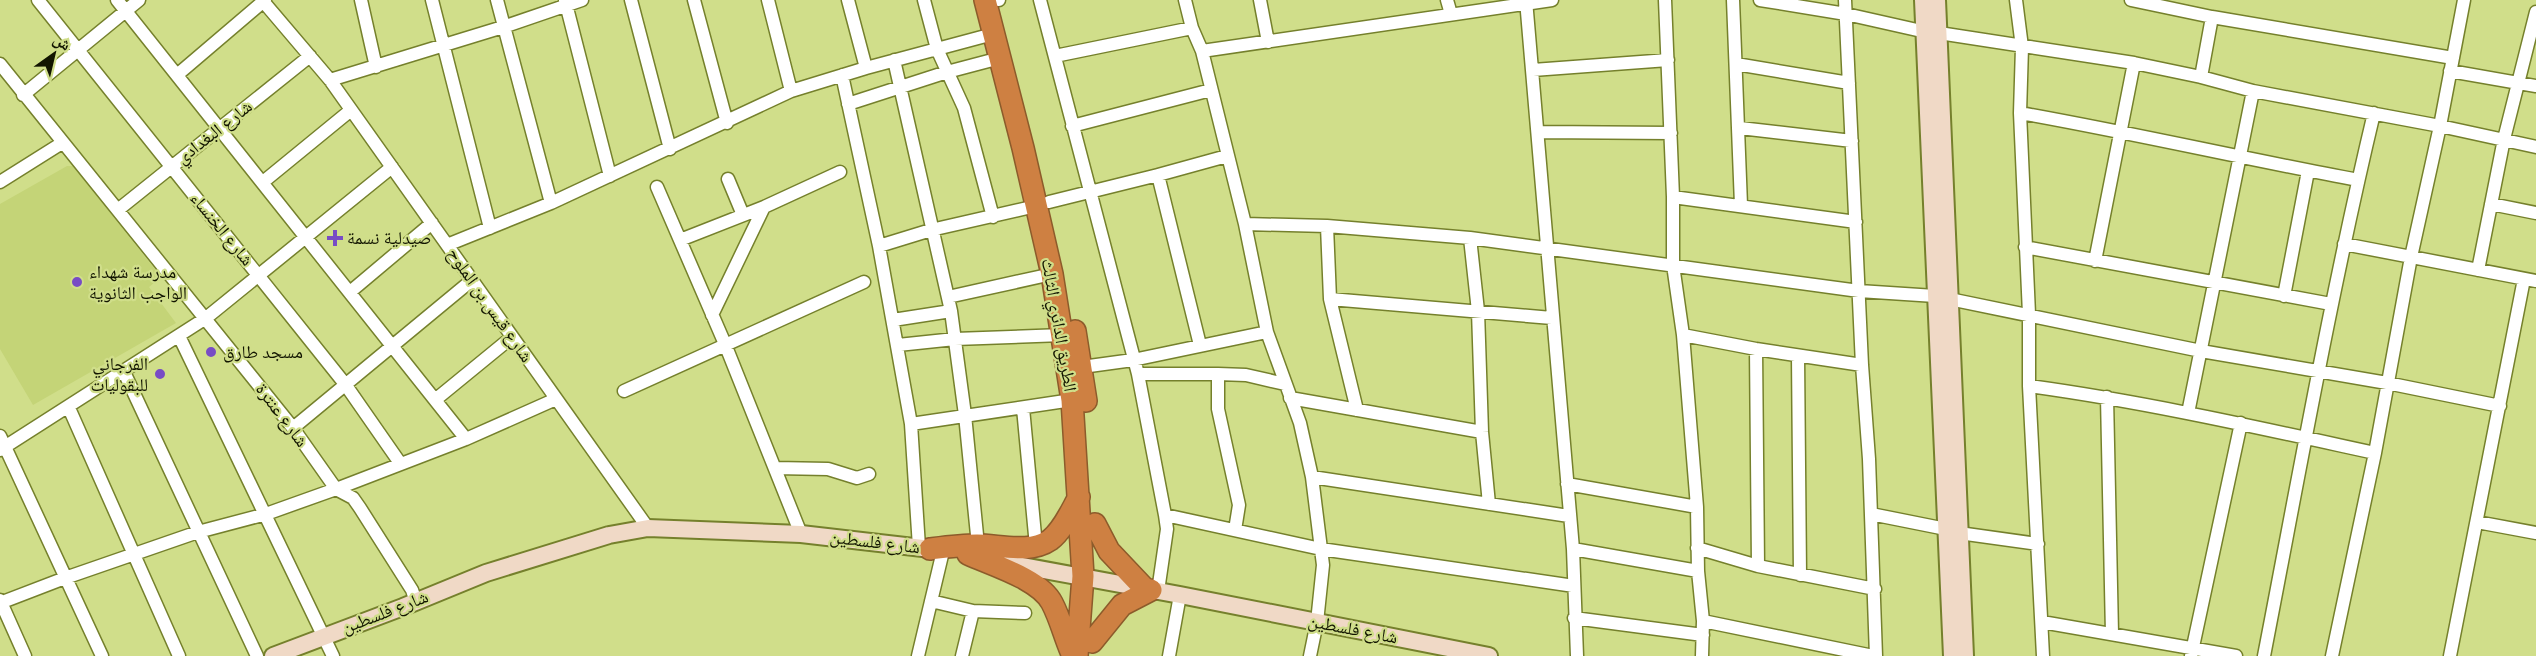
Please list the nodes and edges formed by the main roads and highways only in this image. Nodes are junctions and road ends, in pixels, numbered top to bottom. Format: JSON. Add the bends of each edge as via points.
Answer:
{"nodes":[{"id":1,"x":985,"y":0,"type":"edge"},
{"id":2,"x":998,"y":0,"type":"edge"},
{"id":3,"x":1042,"y":204,"type":"junction"},
{"id":4,"x":1080,"y":497,"type":"junction"},
{"id":5,"x":1095,"y":524,"type":"junction"},
{"id":6,"x":931,"y":549,"type":"road end"},
{"id":7,"x":973,"y":550,"type":"junction"},
{"id":8,"x":1089,"y":577,"type":"junction"},
{"id":9,"x":1084,"y":652,"type":"edge"}],
"edges":[{"from":1,"to":3,"type":"highway","name":"الطريق الدائري الثالث"},
{"from":2,"to":3,"type":"highway","name":"الطريق الدائري الثالث"},
{"from":3,"to":4,"type":"highway","name":"الطريق الدائري الثالث","via":[[1072,400]]},
{"from":3,"to":5,"type":"highway","name":"الطريق الدائري الثالث","via":[[1082,367]]},
{"from":4,"to":7,"type":"highway","via":[[1052,539],[1025,548]]},
{"from":4,"to":8,"type":"highway","name":"الطريق الدائري الثالث"},
{"from":5,"to":8,"type":"highway","name":"الطريق الدائري الثالث"},
{"from":5,"to":9,"type":"highway","via":[[1109,552],[1151,590],[1122,605]]},
{"from":6,"to":7,"type":"highway"},
{"from":7,"to":9,"type":"highway","via":[[1039,588],[1052,601]]},
{"from":8,"to":9,"type":"highway","name":"الطريق الدائري الثالث"}]}
